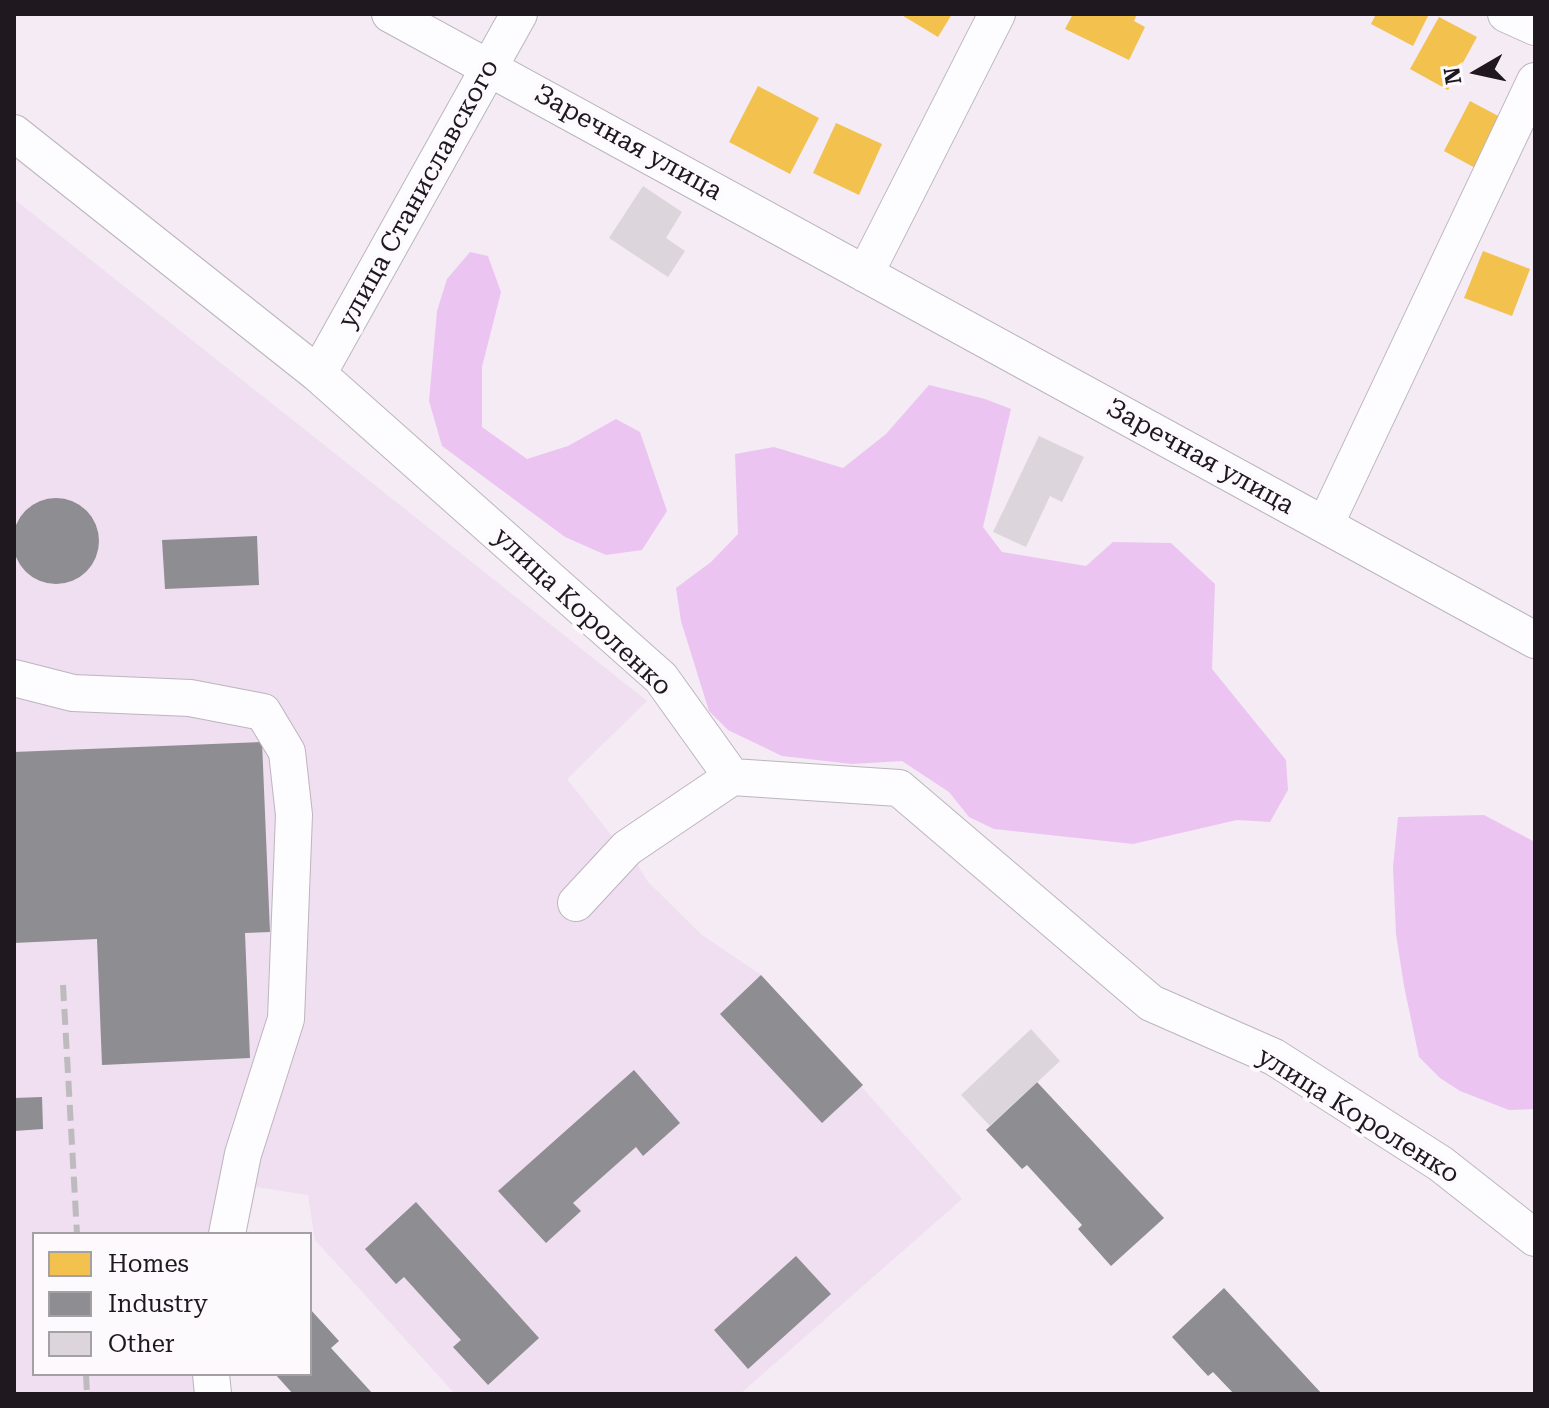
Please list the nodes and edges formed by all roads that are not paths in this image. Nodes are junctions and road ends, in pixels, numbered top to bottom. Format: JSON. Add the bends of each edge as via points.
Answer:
{"nodes":[{"id":1,"x":390,"y":14,"type":"edge"},
{"id":2,"x":519,"y":14,"type":"edge"},
{"id":3,"x":997,"y":14,"type":"edge"},
{"id":4,"x":1506,"y":14,"type":"edge"},
{"id":5,"x":1535,"y":27,"type":"edge"},
{"id":6,"x":490,"y":67,"type":"junction"},
{"id":7,"x":1535,"y":81,"type":"edge"},
{"id":8,"x":14,"y":133,"type":"edge"},
{"id":9,"x":865,"y":274,"type":"junction"},
{"id":10,"x":318,"y":374,"type":"junction"},
{"id":11,"x":1325,"y":525,"type":"junction"},
{"id":12,"x":1535,"y":640,"type":"edge"},
{"id":13,"x":14,"y":678,"type":"edge"},
{"id":14,"x":732,"y":777,"type":"junction"},
{"id":15,"x":576,"y":903,"type":"dead end"},
{"id":16,"x":227,"y":1232,"type":"edge"},
{"id":17,"x":1535,"y":1238,"type":"edge"}],
"edges":[{"from":1,"to":6,"type":"street","name":"Заречная улица"},
{"from":2,"to":6,"type":"street","name":"улица Станиславского"},
{"from":3,"to":9,"type":"street"},
{"from":4,"to":5,"type":"street"},
{"from":6,"to":9,"type":"street","name":"Заречная улица"},
{"from":6,"to":10,"type":"street","name":"улица Станиславского"},
{"from":7,"to":11,"type":"street"},
{"from":8,"to":10,"type":"street","name":"улица Короленко"},
{"from":9,"to":11,"type":"street","name":"Заречная улица"},
{"from":10,"to":14,"type":"street","name":"улица Короленко","via":[[661,678]]},
{"from":11,"to":12,"type":"street","name":"Заречная улица"},
{"from":13,"to":16,"type":"street","via":[[73,693],[190,698],[263,712],[287,752],[294,815],[286,1019],[243,1154]]},
{"from":14,"to":15,"type":"street","via":[[627,848]]},
{"from":14,"to":17,"type":"street","name":"улица Короленко","via":[[899,788],[1151,1003],[1274,1057],[1441,1164]]}]}
